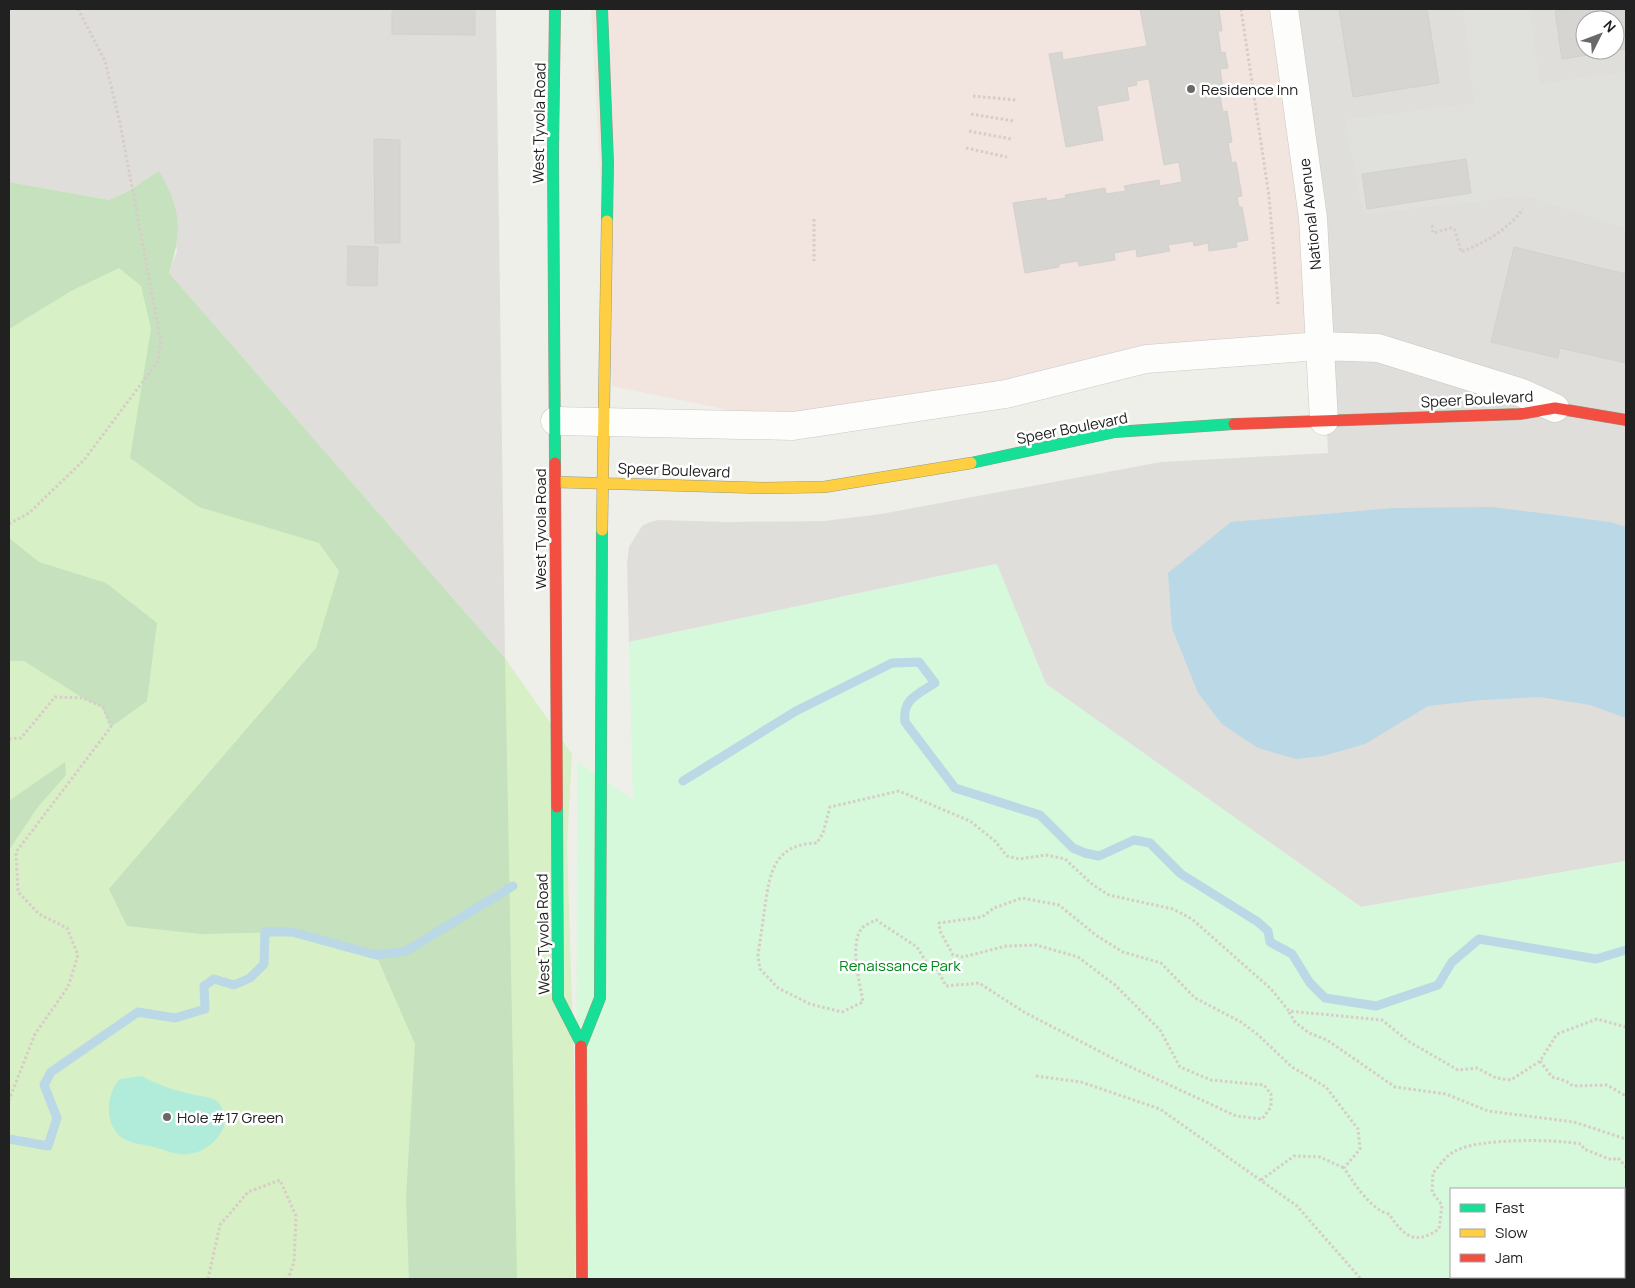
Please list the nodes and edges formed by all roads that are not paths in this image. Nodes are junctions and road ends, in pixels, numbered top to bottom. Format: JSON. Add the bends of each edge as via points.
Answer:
{"nodes":[{"id":1,"x":555,"y":9,"type":"edge"},
{"id":2,"x":602,"y":9,"type":"edge"},
{"id":3,"x":1284,"y":9,"type":"edge"},
{"id":4,"x":1320,"y":346,"type":"junction"},
{"id":5,"x":1555,"y":408,"type":"junction"},
{"id":6,"x":1626,"y":420,"type":"edge"},
{"id":7,"x":555,"y":421,"type":"junction"},
{"id":8,"x":1324,"y":421,"type":"junction"},
{"id":9,"x":603,"y":422,"type":"junction"},
{"id":10,"x":554,"y":482,"type":"junction"},
{"id":11,"x":602,"y":483,"type":"junction"},
{"id":12,"x":581,"y":1042,"type":"junction"},
{"id":13,"x":582,"y":1279,"type":"edge"}],
"edges":[{"from":1,"to":7,"type":"main road","name":"West Tyvola Road"},
{"from":2,"to":9,"type":"main road","name":"West Tyvola Road","via":[[608,163]]},
{"from":3,"to":4,"type":"street","name":"National Avenue","via":[[1313,218]]},
{"from":4,"to":5,"type":"street","via":[[1378,348],[1522,393]]},
{"from":4,"to":8,"type":"street","name":"National Avenue"},
{"from":4,"to":9,"type":"street","via":[[1146,359],[1006,394],[794,426]]},
{"from":5,"to":6,"type":"main road","name":"Speer Boulevard"},
{"from":5,"to":8,"type":"main road","name":"Speer Boulevard","via":[[1520,414]]},
{"from":7,"to":9,"type":"street"},
{"from":7,"to":10,"type":"main road","name":"West Tyvola Road"},
{"from":8,"to":11,"type":"main road","name":"Speer Boulevard","via":[[1115,432],[983,461],[824,487]]},
{"from":9,"to":11,"type":"main road","name":"West Tyvola Road"},
{"from":10,"to":11,"type":"main road","name":"Speer Boulevard"},
{"from":10,"to":12,"type":"main road","name":"West Tyvola Road","via":[[558,998]]},
{"from":11,"to":12,"type":"main road","name":"West Tyvola Road","via":[[600,998]]},
{"from":12,"to":13,"type":"main road","name":"West Tyvola Road"}]}
